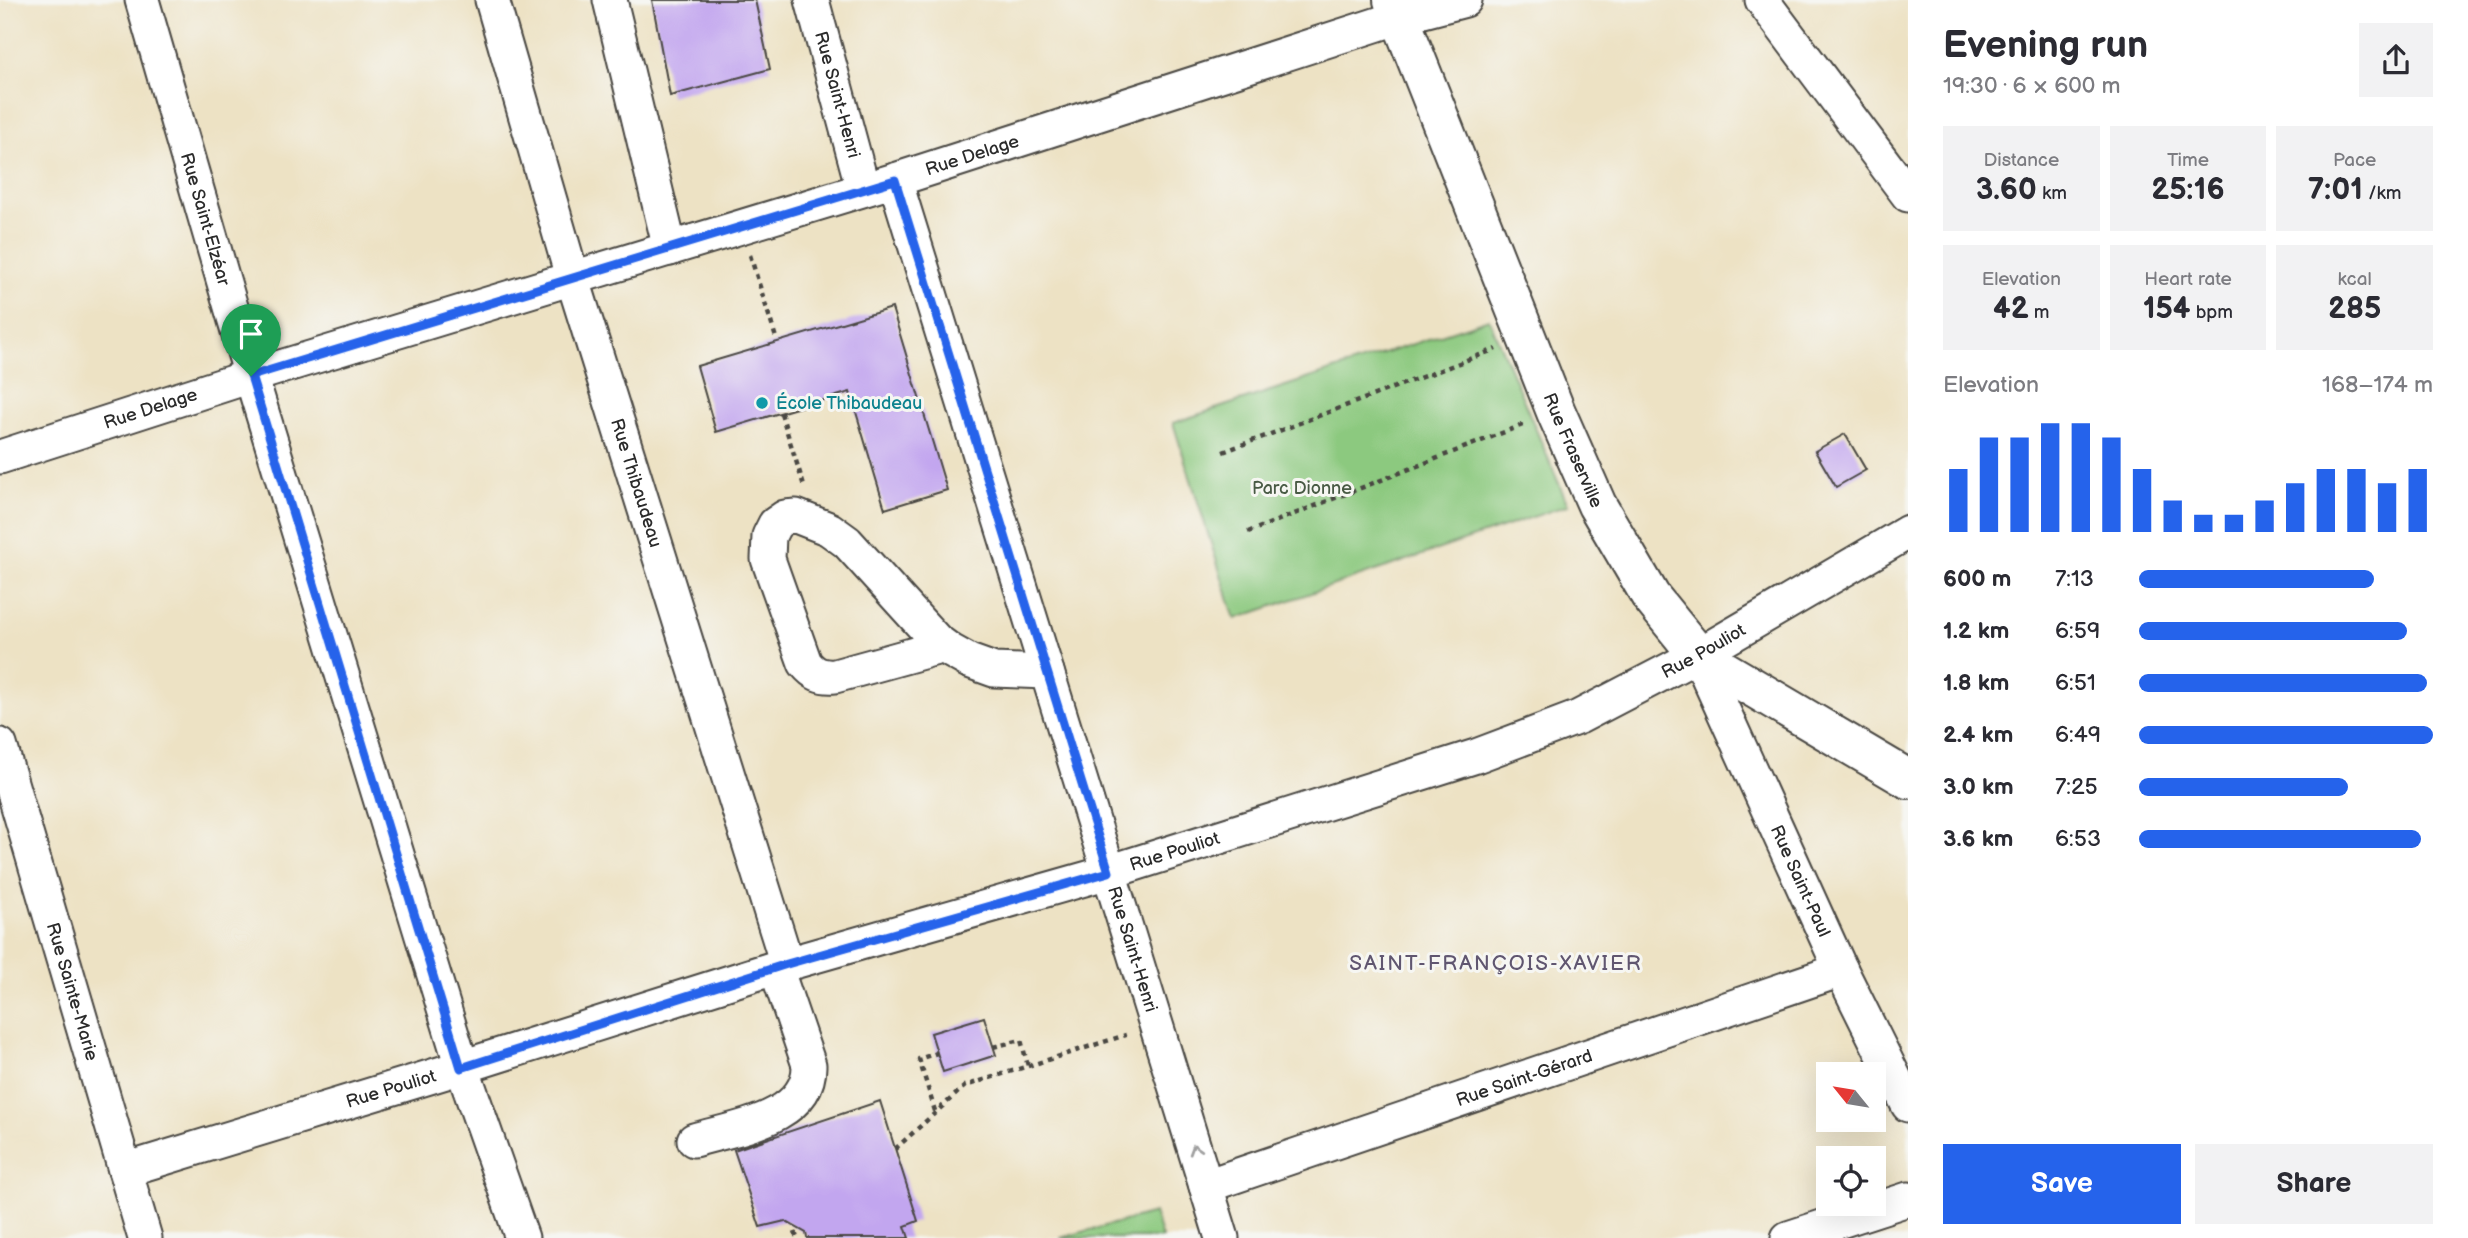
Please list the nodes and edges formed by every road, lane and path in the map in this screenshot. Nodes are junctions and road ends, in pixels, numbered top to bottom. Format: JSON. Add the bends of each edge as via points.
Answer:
{"nodes":[{"id":1,"x":142,"y":0,"type":"edge"},
{"id":2,"x":492,"y":0,"type":"edge"},
{"id":3,"x":610,"y":0,"type":"edge"},
{"id":4,"x":812,"y":0,"type":"edge"},
{"id":5,"x":1465,"y":0,"type":"edge"},
{"id":6,"x":1762,"y":0,"type":"edge"},
{"id":7,"x":1396,"y":8,"type":"edge"},
{"id":8,"x":879,"y":184,"type":"junction"},
{"id":9,"x":1908,"y":195,"type":"edge"},
{"id":10,"x":742,"y":227,"type":"junction"},
{"id":11,"x":670,"y":249,"type":"junction"},
{"id":12,"x":573,"y":280,"type":"junction"},
{"id":13,"x":1526,"y":338,"type":"junction"},
{"id":14,"x":777,"y":341,"type":"dead end"},
{"id":15,"x":251,"y":376,"type":"junction"},
{"id":16,"x":1556,"y":412,"type":"junction"},
{"id":17,"x":781,"y":413,"type":"dead end"},
{"id":18,"x":1223,"y":452,"type":"dead end"},
{"id":19,"x":0,"y":457,"type":"edge"},
{"id":20,"x":815,"y":522,"type":"junction"},
{"id":21,"x":1248,"y":532,"type":"dead end"},
{"id":22,"x":1908,"y":532,"type":"edge"},
{"id":23,"x":944,"y":646,"type":"junction"},
{"id":24,"x":1698,"y":654,"type":"junction"},
{"id":25,"x":1047,"y":672,"type":"junction"},
{"id":26,"x":0,"y":745,"type":"edge"},
{"id":27,"x":1908,"y":779,"type":"edge"},
{"id":28,"x":1109,"y":872,"type":"junction"},
{"id":29,"x":782,"y":966,"type":"junction"},
{"id":30,"x":1841,"y":970,"type":"junction"},
{"id":31,"x":1156,"y":1025,"type":"junction"},
{"id":32,"x":993,"y":1047,"type":"dead end"},
{"id":33,"x":937,"y":1053,"type":"dead end"},
{"id":34,"x":1028,"y":1066,"type":"junction"},
{"id":35,"x":461,"y":1068,"type":"junction"},
{"id":36,"x":1908,"y":1105,"type":"edge"},
{"id":37,"x":935,"y":1111,"type":"junction"},
{"id":38,"x":694,"y":1140,"type":"dead end"},
{"id":39,"x":895,"y":1149,"type":"dead end"},
{"id":40,"x":125,"y":1170,"type":"junction"},
{"id":41,"x":1206,"y":1186,"type":"junction"},
{"id":42,"x":1908,"y":1199,"type":"edge"},
{"id":43,"x":795,"y":1232,"type":"dead end"},
{"id":44,"x":145,"y":1238,"type":"edge"},
{"id":45,"x":522,"y":1238,"type":"edge"},
{"id":46,"x":797,"y":1238,"type":"edge"},
{"id":47,"x":1222,"y":1238,"type":"edge"},
{"id":48,"x":1788,"y":1238,"type":"edge"}],
"edges":[{"from":1,"to":15,"type":"street","name":"Rue Saint-Elzéar"},
{"from":2,"to":12,"type":"street","name":"Rue Thibaudeau"},
{"from":3,"to":11,"type":"street"},
{"from":4,"to":8,"type":"street","name":"Rue Saint-Henri"},
{"from":5,"to":7,"type":"street","name":"Rue Delage"},
{"from":6,"to":9,"type":"street"},
{"from":7,"to":8,"type":"street","name":"Rue Delage"},
{"from":7,"to":13,"type":"main road","name":"Rue Fraserville"},
{"from":8,"to":10,"type":"street","name":"Rue Delage"},
{"from":8,"to":25,"type":"street","name":"Rue Saint-Henri"},
{"from":10,"to":11,"type":"street","name":"Rue Delage"},
{"from":10,"to":14,"type":"path"},
{"from":11,"to":12,"type":"street","name":"Rue Delage"},
{"from":12,"to":15,"type":"street","name":"Rue Delage"},
{"from":12,"to":29,"type":"street","name":"Rue Thibaudeau"},
{"from":13,"to":16,"type":"main road","name":"Rue Fraserville"},
{"from":13,"to":18,"type":"path"},
{"from":15,"to":19,"type":"street","name":"Rue Delage"},
{"from":15,"to":35,"type":"street","name":"Rue Saint-Elzéar"},
{"from":16,"to":21,"type":"path"},
{"from":16,"to":24,"type":"main road","name":"Rue Fraserville","via":[[1597,505],[1651,597]]},
{"from":17,"to":20,"type":"path"},
{"from":20,"to":23,"type":"street","via":[[846,542]]},
{"from":20,"to":23,"type":"street","via":[[785,517],[775,524],[767,549],[805,663],[813,672],[835,676]]},
{"from":22,"to":24,"type":"street","name":"Rue Pouliot"},
{"from":23,"to":25,"type":"street","via":[[994,670]]},
{"from":24,"to":27,"type":"main road","name":"Rue Fraserville"},
{"from":24,"to":28,"type":"street","name":"Rue Pouliot","via":[[1579,717],[1476,756]]},
{"from":24,"to":30,"type":"street","name":"Rue Saint-Paul"},
{"from":25,"to":28,"type":"street","name":"Rue Saint-Henri"},
{"from":26,"to":40,"type":"street","name":"Rue Sainte-Marie"},
{"from":28,"to":29,"type":"street","name":"Rue Pouliot"},
{"from":28,"to":31,"type":"street","name":"Rue Saint-Henri"},
{"from":29,"to":35,"type":"street","name":"Rue Pouliot"},
{"from":29,"to":38,"type":"street","name":"Rue Thibaudeau","via":[[807,1057],[809,1072],[802,1092],[774,1115]]},
{"from":30,"to":36,"type":"street","name":"Rue Saint-Paul"},
{"from":30,"to":41,"type":"street","name":"Rue Saint-Gérard"},
{"from":31,"to":34,"type":"path"},
{"from":41,"to":31,"type":"street","name":"Rue Saint-Henri","one_way":true},
{"from":32,"to":34,"type":"path","via":[[1021,1040]]},
{"from":33,"to":37,"type":"path","via":[[919,1059]]},
{"from":34,"to":37,"type":"path","via":[[965,1086]]},
{"from":35,"to":40,"type":"street","name":"Rue Pouliot"},
{"from":35,"to":45,"type":"street","name":"Rue Saint-Elzéar"},
{"from":37,"to":39,"type":"path"},
{"from":40,"to":44,"type":"street","name":"Rue Sainte-Marie"},
{"from":41,"to":47,"type":"street","name":"Rue Saint-Henri"},
{"from":42,"to":48,"type":"street"},
{"from":43,"to":46,"type":"path"}]}
